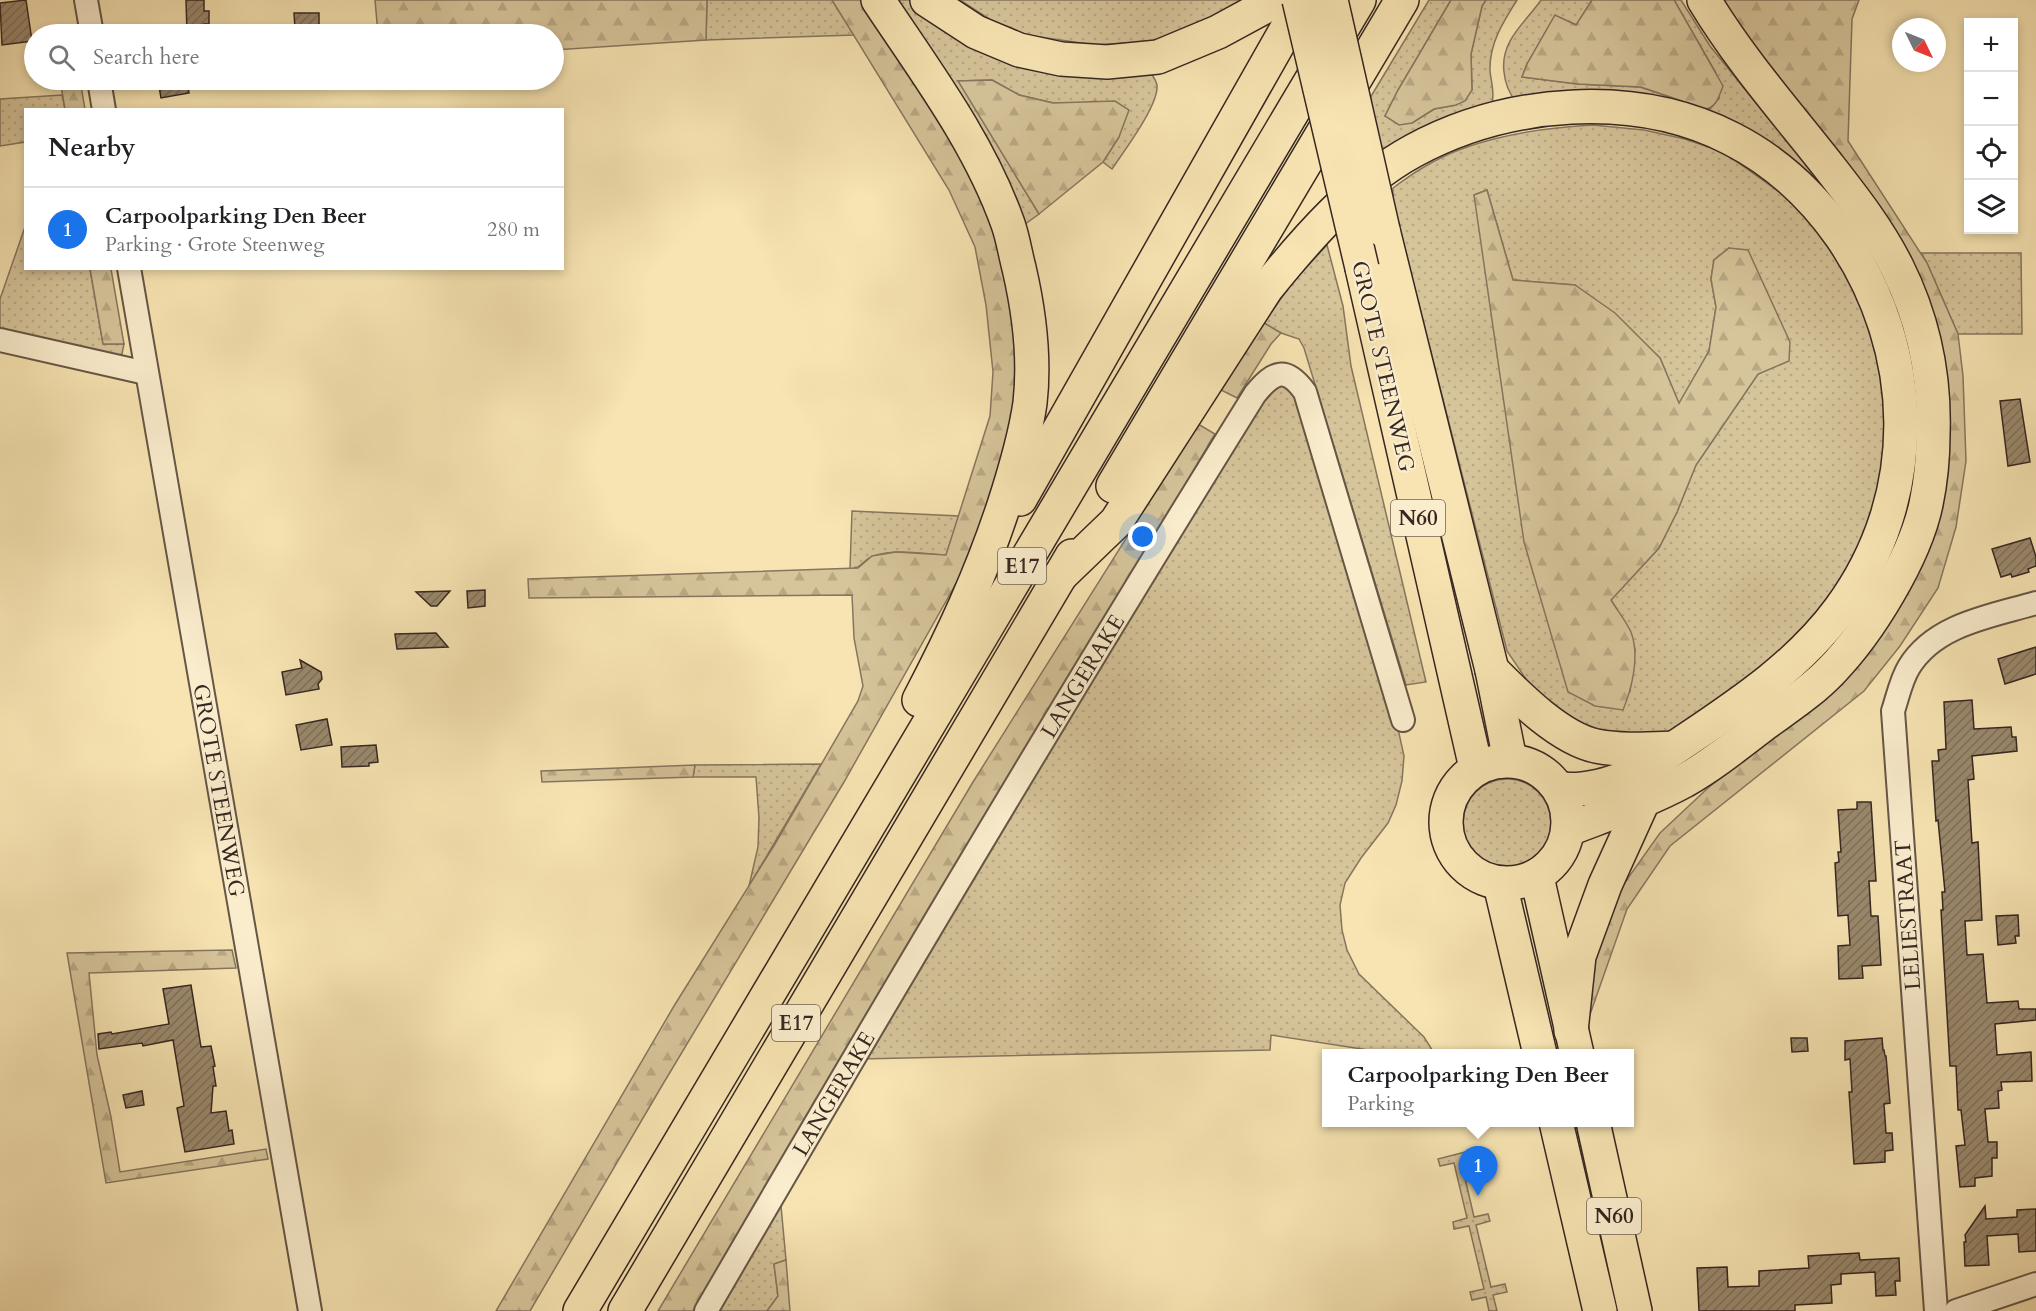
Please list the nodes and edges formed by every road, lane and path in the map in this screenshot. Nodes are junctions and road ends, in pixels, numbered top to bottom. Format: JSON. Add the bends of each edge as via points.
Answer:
{"nodes":[{"id":1,"x":86,"y":0,"type":"edge"},
{"id":2,"x":878,"y":0,"type":"edge"},
{"id":3,"x":927,"y":0,"type":"edge"},
{"id":4,"x":1277,"y":0,"type":"edge"},
{"id":5,"x":1301,"y":0,"type":"edge"},
{"id":6,"x":1331,"y":0,"type":"edge"},
{"id":7,"x":1359,"y":0,"type":"edge"},
{"id":8,"x":1402,"y":0,"type":"edge"},
{"id":9,"x":1704,"y":0,"type":"edge"},
{"id":10,"x":90,"y":24,"type":"edge"},
{"id":11,"x":101,"y":90,"type":"edge"},
{"id":12,"x":104,"y":108,"type":"edge"},
{"id":13,"x":129,"y":270,"type":"edge"},
{"id":14,"x":0,"y":340,"type":"edge"},
{"id":15,"x":146,"y":373,"type":"junction"},
{"id":16,"x":987,"y":558,"type":"junction"},
{"id":17,"x":1061,"y":575,"type":"junction"},
{"id":18,"x":2036,"y":603,"type":"edge"},
{"id":19,"x":1492,"y":670,"type":"junction"},
{"id":20,"x":1403,"y":720,"type":"dead end"},
{"id":21,"x":1674,"y":748,"type":"junction"},
{"id":22,"x":1510,"y":760,"type":"junction"},
{"id":23,"x":1476,"y":768,"type":"junction"},
{"id":24,"x":1560,"y":789,"type":"junction"},
{"id":25,"x":1644,"y":799,"type":"junction"},
{"id":26,"x":1569,"y":828,"type":"junction"},
{"id":27,"x":1537,"y":877,"type":"junction"},
{"id":28,"x":1500,"y":884,"type":"junction"},
{"id":29,"x":1574,"y":1042,"type":"edge"},
{"id":30,"x":1539,"y":1049,"type":"edge"},
{"id":31,"x":1557,"y":1127,"type":"edge"},
{"id":32,"x":1594,"y":1127,"type":"edge"},
{"id":33,"x":686,"y":1132,"type":"junction"},
{"id":34,"x":2036,"y":1284,"type":"edge"},
{"id":35,"x":310,"y":1311,"type":"edge"},
{"id":36,"x":580,"y":1311,"type":"edge"},
{"id":37,"x":625,"y":1311,"type":"edge"},
{"id":38,"x":706,"y":1311,"type":"edge"},
{"id":39,"x":1600,"y":1311,"type":"edge"},
{"id":40,"x":1635,"y":1311,"type":"edge"},
{"id":41,"x":1936,"y":1311,"type":"edge"},
{"id":42,"x":1956,"y":1311,"type":"edge"}],
"edges":[{"from":1,"to":10,"type":"street"},
{"from":2,"to":16,"type":"highway","via":[[954,115],[986,175],[1009,224],[1022,282],[1031,341],[1030,402],[1019,460]]},
{"from":3,"to":4,"type":"highway","via":[[976,32],[1019,50],[1061,59],[1107,62],[1158,57],[1218,32]]},
{"from":5,"to":16,"type":"highway"},
{"from":5,"to":23,"type":"highway","name":"GROTE STEENWEG","number":"N60","bridge":true},
{"from":6,"to":19,"type":"highway","name":"GROTE STEENWEG","number":"N60","bridge":true,"via":[[1383,230]]},
{"from":7,"to":33,"type":"highway","number":"E17"},
{"from":8,"to":17,"type":"highway","number":"E17"},
{"from":9,"to":25,"type":"highway","via":[[1760,81],[1866,213],[1897,266],[1913,301],[1931,374],[1932,464],[1926,506],[1895,583],[1852,648],[1822,679],[1716,761]]},
{"from":11,"to":12,"type":"street"},
{"from":13,"to":15,"type":"street","name":"GROTE STEENWEG"},
{"from":14,"to":15,"type":"street"},
{"from":15,"to":35,"type":"street","name":"GROTE STEENWEG"},
{"from":16,"to":33,"type":"highway","via":[[960,620],[889,757],[825,868]]},
{"from":17,"to":21,"type":"highway","via":[[1116,522],[1266,289],[1293,255],[1359,190],[1390,166],[1433,141],[1465,129],[1546,109],[1627,109],[1696,124],[1731,138],[1796,182],[1852,252],[1870,284],[1895,358],[1901,396],[1901,435],[1891,504],[1862,574],[1841,608],[1783,670]]},
{"from":17,"to":37,"type":"highway","number":"E17"},
{"from":18,"to":41,"type":"street","name":"LELIESTRAAT","via":[[1938,637],[1910,665],[1893,711]]},
{"from":19,"to":21,"type":"highway","via":[[1522,701],[1558,729],[1593,746],[1629,750]]},
{"from":19,"to":22,"type":"highway","name":"GROTE STEENWEG","number":"N60"},
{"from":20,"to":38,"type":"street","name":"LANGERAKE","via":[[1305,392],[1296,380],[1278,375],[1266,381],[1255,394],[1126,602],[866,1035]]},
{"from":21,"to":24,"type":"highway","via":[[1637,774],[1616,782],[1575,791]]},
{"from":22,"to":23,"type":"highway"},
{"from":22,"to":24,"type":"highway","via":[[1530,764],[1547,774]]},
{"from":23,"to":28,"type":"highway","via":[[1456,786],[1445,810],[1446,837],[1457,860],[1476,877]]},
{"from":24,"to":26,"type":"highway","via":[[1568,808]]},
{"from":25,"to":26,"type":"highway"},
{"from":25,"to":29,"type":"highway","via":[[1605,885],[1579,956]]},
{"from":26,"to":27,"type":"highway","via":[[1559,856]]},
{"from":27,"to":28,"type":"highway"},
{"from":27,"to":29,"type":"highway"},
{"from":28,"to":30,"type":"highway"},
{"from":31,"to":39,"type":"highway","number":"N60"},
{"from":32,"to":40,"type":"highway","number":"N60"},
{"from":33,"to":36,"type":"highway","number":"E17"},
{"from":34,"to":42,"type":"street"}]}
